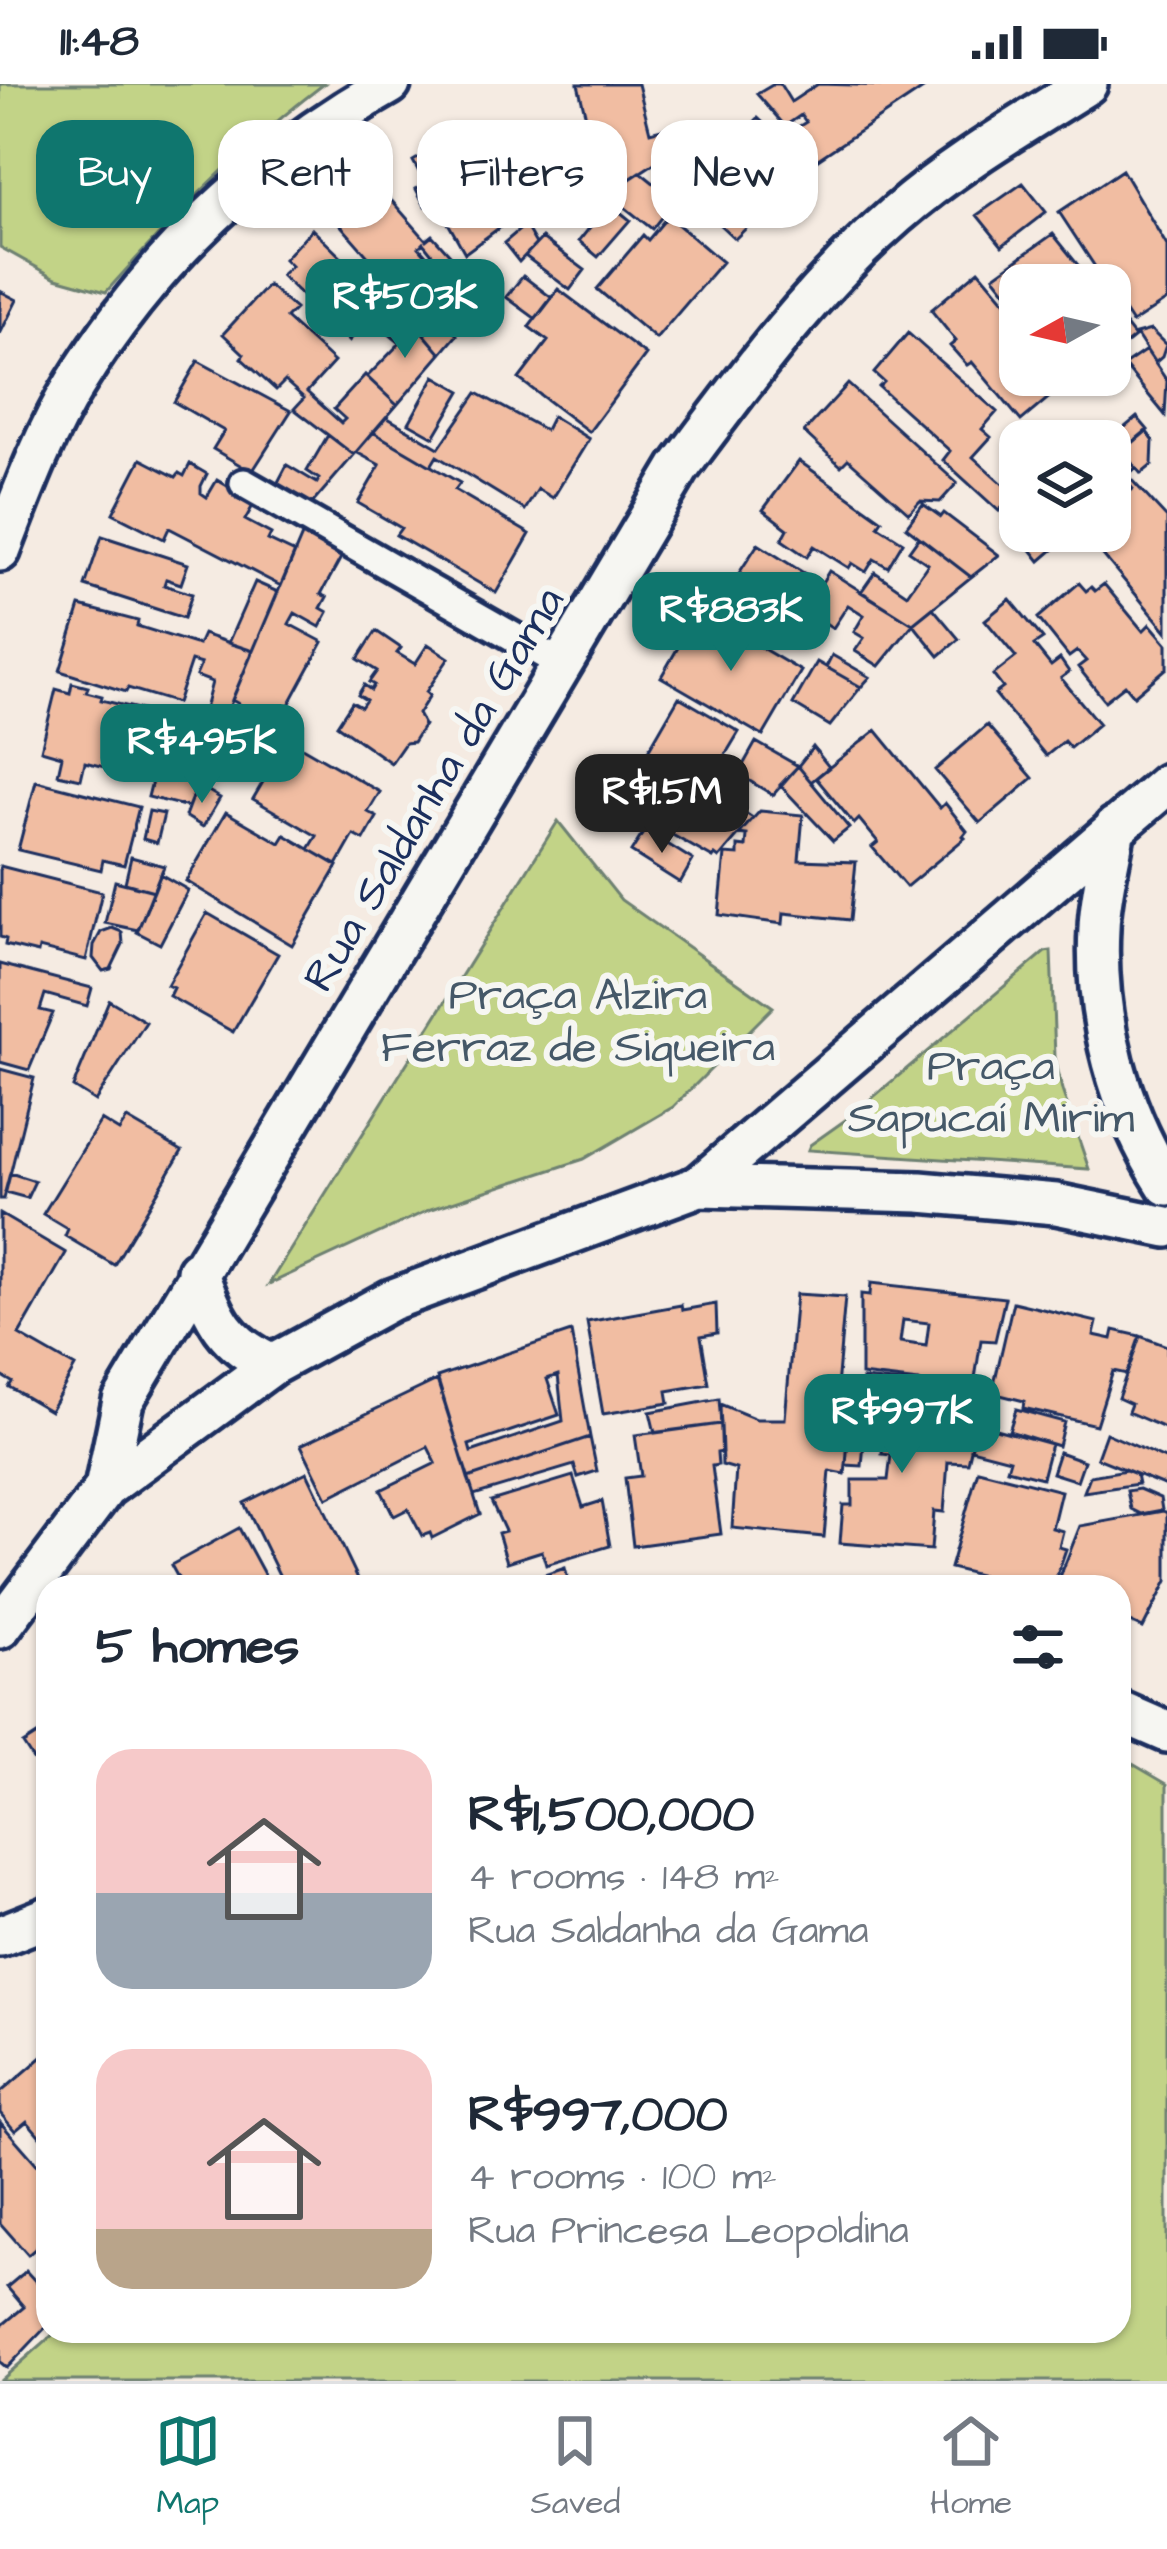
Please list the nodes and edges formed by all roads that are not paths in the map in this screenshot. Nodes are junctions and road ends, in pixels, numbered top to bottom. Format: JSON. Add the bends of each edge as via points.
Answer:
{"nodes":[{"id":1,"x":390,"y":84,"type":"edge"},
{"id":2,"x":1087,"y":84,"type":"edge"},
{"id":3,"x":244,"y":483,"type":"dead end"},
{"id":4,"x":0,"y":551,"type":"edge"},
{"id":5,"x":563,"y":665,"type":"junction"},
{"id":6,"x":1167,"y":784,"type":"edge"},
{"id":7,"x":1115,"y":826,"type":"junction"},
{"id":8,"x":1167,"y":1185,"type":"edge"},
{"id":9,"x":699,"y":1186,"type":"junction"},
{"id":10,"x":1167,"y":1227,"type":"edge"},
{"id":11,"x":197,"y":1271,"type":"junction"},
{"id":12,"x":272,"y":1365,"type":"junction"},
{"id":13,"x":105,"y":1488,"type":"junction"},
{"id":14,"x":40,"y":1575,"type":"edge"},
{"id":15,"x":36,"y":1580,"type":"edge"},
{"id":16,"x":0,"y":1628,"type":"edge"},
{"id":17,"x":1131,"y":1716,"type":"edge"},
{"id":18,"x":1167,"y":1732,"type":"edge"},
{"id":19,"x":36,"y":1922,"type":"edge"},
{"id":20,"x":0,"y":1936,"type":"edge"}],
"edges":[{"from":1,"to":4,"type":"street","via":[[256,173],[135,297],[74,386]]},
{"from":2,"to":5,"type":"street","name":"Rua Saldanha da Gama","via":[[897,214],[776,336],[679,468]]},
{"from":3,"to":5,"type":"street"},
{"from":5,"to":11,"type":"street","name":"Rua Saldanha da Gama"},
{"from":6,"to":7,"type":"street"},
{"from":7,"to":8,"type":"street","via":[[1099,927],[1106,1032],[1133,1121]]},
{"from":7,"to":9,"type":"street"},
{"from":9,"to":10,"type":"street","via":[[920,1192],[1056,1204]]},
{"from":9,"to":12,"type":"street","via":[[392,1300]]},
{"from":11,"to":12,"type":"street","via":[[240,1350]]},
{"from":11,"to":13,"type":"street","name":"Rua Saldanha da Gama","via":[[123,1401]]},
{"from":12,"to":13,"type":"street"},
{"from":13,"to":14,"type":"street"},
{"from":15,"to":16,"type":"street"},
{"from":17,"to":18,"type":"street"},
{"from":19,"to":20,"type":"street"}]}
